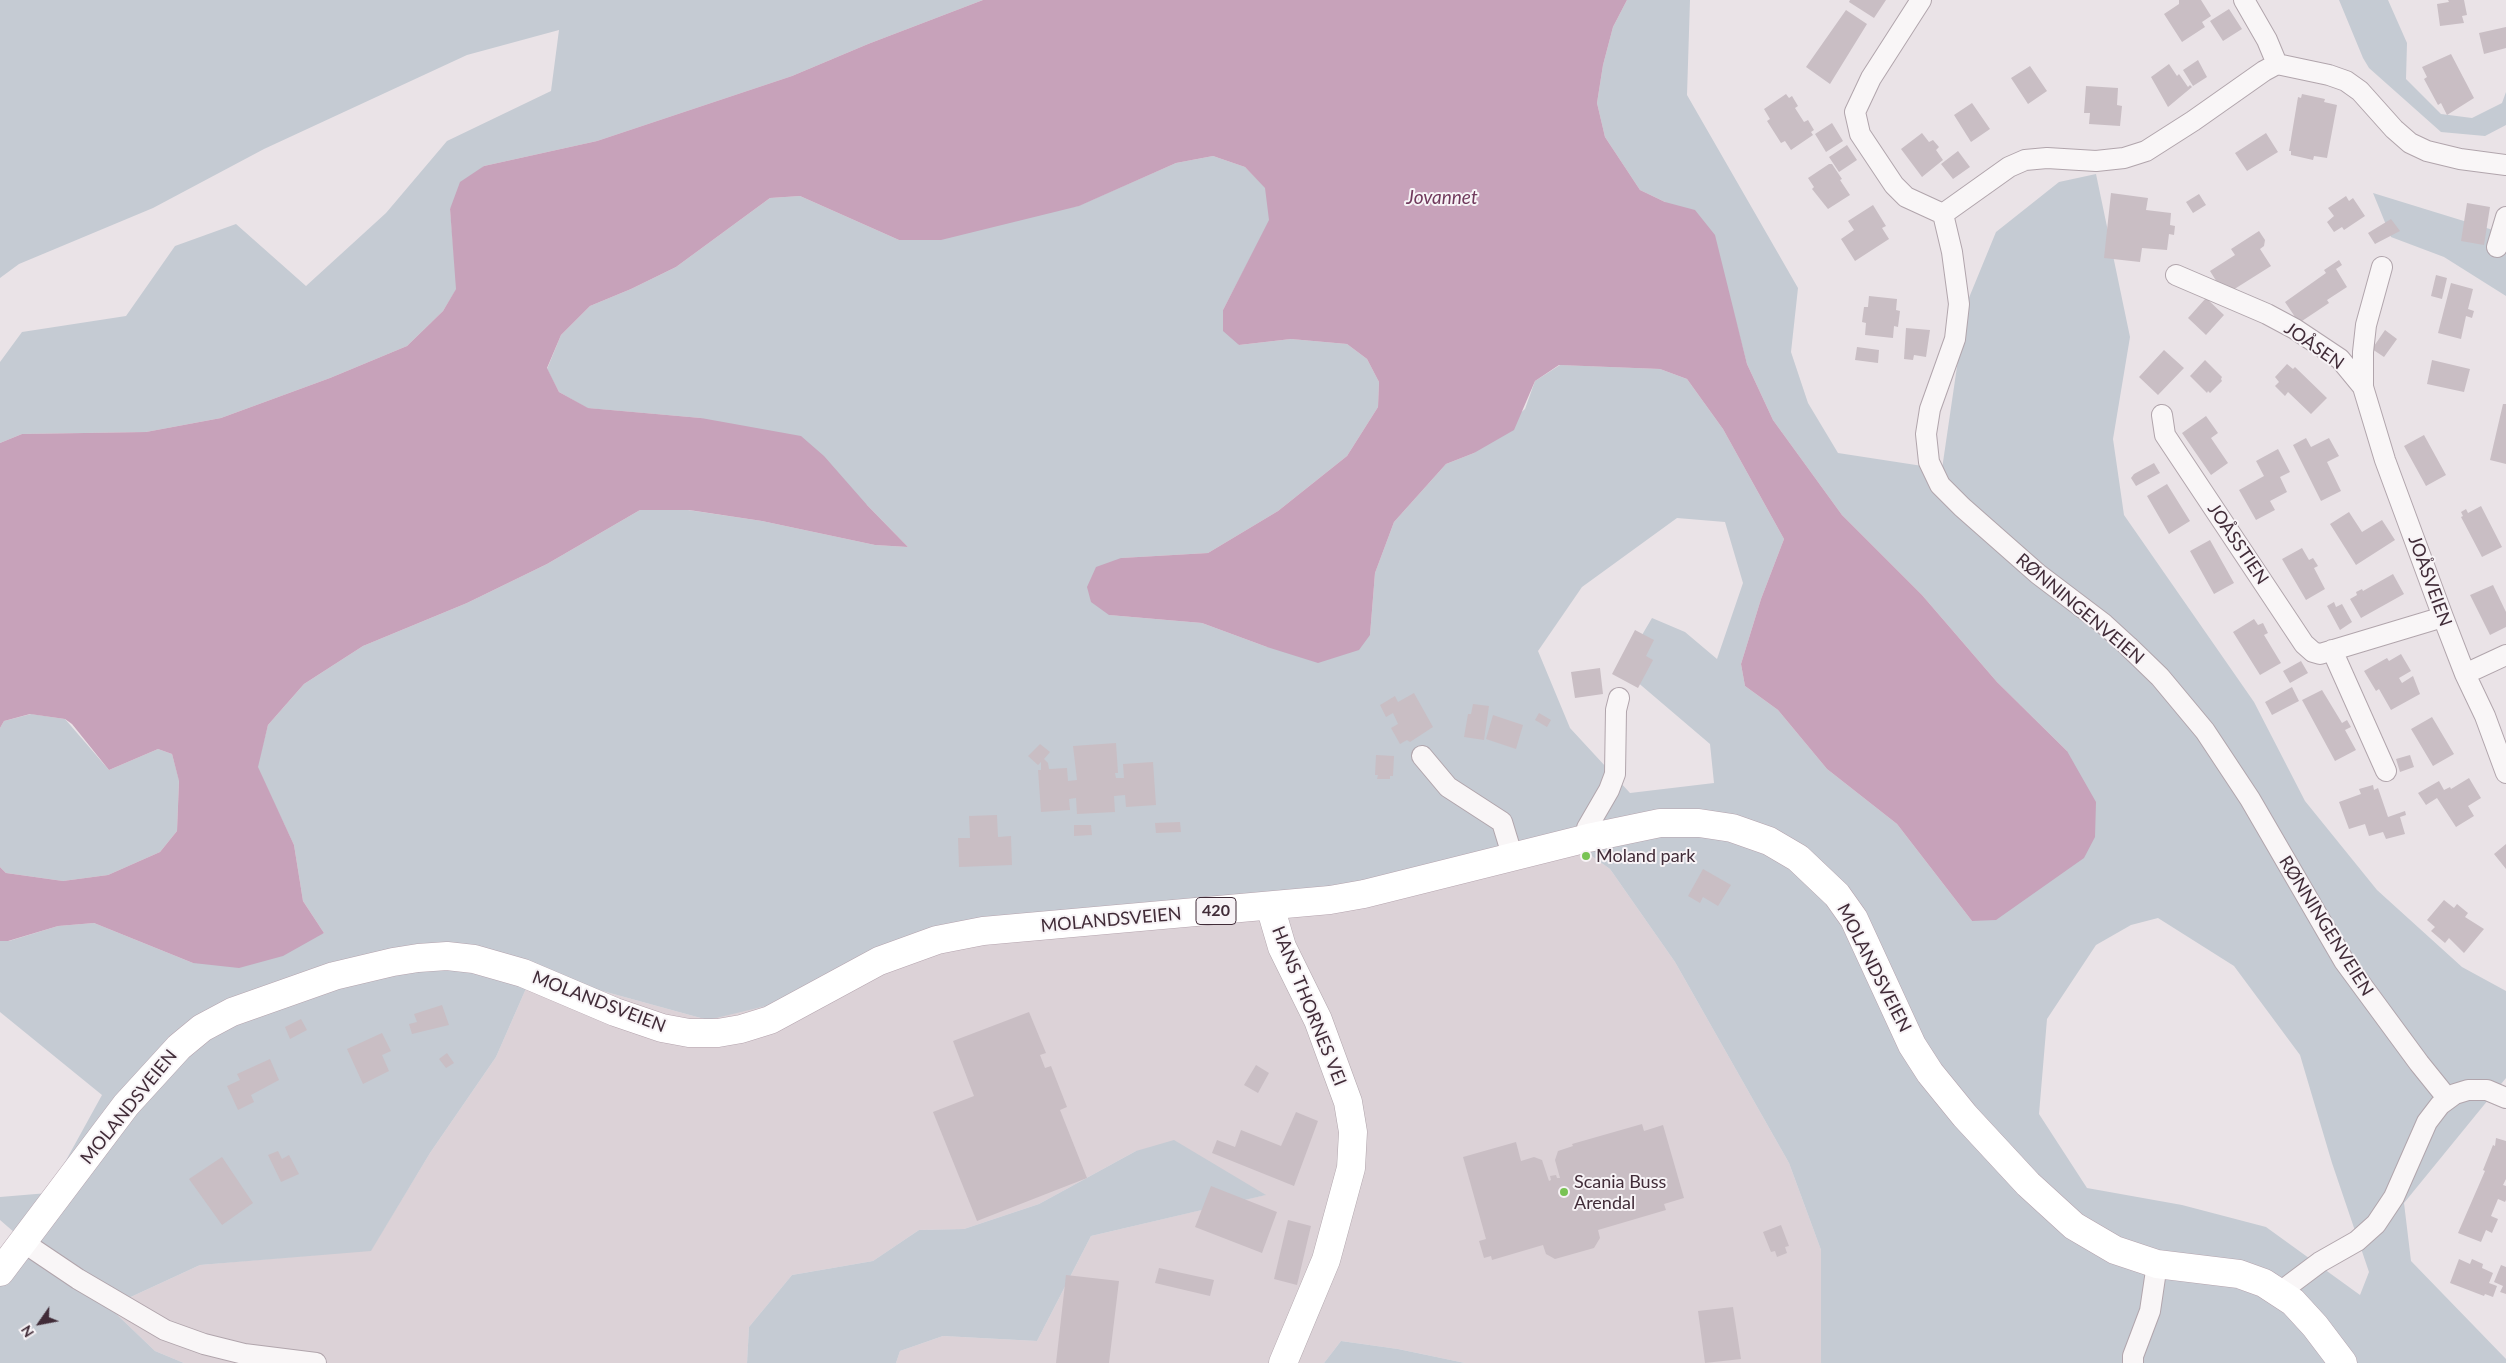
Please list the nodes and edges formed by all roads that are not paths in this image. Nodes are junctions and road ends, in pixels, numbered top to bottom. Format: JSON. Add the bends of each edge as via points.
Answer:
{"nodes":[{"id":1,"x":1921,"y":0,"type":"edge"},
{"id":2,"x":2244,"y":0,"type":"edge"},
{"id":3,"x":2277,"y":64,"type":"junction"},
{"id":4,"x":2506,"y":165,"type":"edge"},
{"id":5,"x":1943,"y":214,"type":"junction"},
{"id":6,"x":2506,"y":217,"type":"edge"},
{"id":7,"x":2497,"y":247,"type":"dead end"},
{"id":8,"x":2382,"y":267,"type":"dead end"},
{"id":9,"x":2176,"y":275,"type":"dead end"},
{"id":10,"x":2363,"y":387,"type":"junction"},
{"id":11,"x":2162,"y":415,"type":"dead end"},
{"id":12,"x":2443,"y":617,"type":"junction"},
{"id":13,"x":2332,"y":650,"type":"junction"},
{"id":14,"x":2506,"y":655,"type":"edge"},
{"id":15,"x":2465,"y":674,"type":"junction"},
{"id":16,"x":1619,"y":698,"type":"dead end"},
{"id":17,"x":1422,"y":756,"type":"dead end"},
{"id":18,"x":2386,"y":771,"type":"dead end"},
{"id":19,"x":2506,"y":773,"type":"edge"},
{"id":20,"x":1588,"y":838,"type":"junction"},
{"id":21,"x":1513,"y":858,"type":"junction"},
{"id":22,"x":1270,"y":906,"type":"junction"},
{"id":23,"x":2506,"y":1098,"type":"edge"},
{"id":24,"x":2448,"y":1099,"type":"junction"},
{"id":25,"x":23,"y":1242,"type":"junction"},
{"id":26,"x":2157,"y":1264,"type":"junction"},
{"id":27,"x":0,"y":1272,"type":"edge"},
{"id":28,"x":2280,"y":1292,"type":"junction"},
{"id":29,"x":316,"y":1363,"type":"edge"},
{"id":30,"x":1284,"y":1363,"type":"edge"},
{"id":31,"x":2133,"y":1363,"type":"edge"},
{"id":32,"x":2343,"y":1363,"type":"edge"}],
"edges":[{"from":1,"to":5,"type":"street","via":[[1871,78],[1855,112],[1860,134],[1894,185],[1906,197]]},
{"from":2,"to":3,"type":"street"},
{"from":3,"to":4,"type":"street","via":[[2346,81],[2360,91],[2404,138],[2427,150],[2460,159]]},
{"from":3,"to":5,"type":"street","via":[[2146,151],[2124,158],[2096,161],[2025,160],[2009,167]]},
{"from":5,"to":24,"type":"street","name":"RØNNINGENVEIEN","via":[[1959,304],[1955,339],[1930,410],[1926,434],[1932,472],[1962,507],[2038,574],[2104,624],[2160,677],[2204,731],[2250,799],[2344,961]]},
{"from":6,"to":7,"type":"street"},
{"from":8,"to":10,"type":"street","name":"JOÅSEN","via":[[2366,325],[2362,352]]},
{"from":9,"to":10,"type":"street","name":"JOÅSEN","via":[[2267,314],[2303,334],[2340,359]]},
{"from":10,"to":12,"type":"street","name":"JOÅSVEIEN","via":[[2385,460]]},
{"from":11,"to":13,"type":"street","name":"JOÅSSTIEN","via":[[2165,435],[2304,644],[2320,654]]},
{"from":12,"to":13,"type":"street","name":"JOÅSSTIEN"},
{"from":12,"to":15,"type":"street","name":"JOÅSVEIEN"},
{"from":13,"to":18,"type":"street"},
{"from":14,"to":15,"type":"street"},
{"from":15,"to":19,"type":"street","name":"JOÅSVEIEN"},
{"from":16,"to":20,"type":"street","via":[[1615,774],[1587,828]]},
{"from":17,"to":21,"type":"street","via":[[1448,787],[1502,822]]},
{"from":20,"to":21,"type":"main road","name":"MOLANDSVEIEN","number":"420"},
{"from":20,"to":26,"type":"main road","name":"MOLANDSVEIEN","number":"420","via":[[1660,823],[1700,823],[1751,834],[1798,858],[1837,895],[1854,919],[1912,1045],[1965,1116],[2028,1184],[2074,1226],[2115,1250]]},
{"from":21,"to":22,"type":"main road","name":"MOLANDSVEIEN","number":"420","via":[[1364,894]]},
{"from":22,"to":25,"type":"main road","name":"MOLANDSVEIEN","number":"420","via":[[983,931],[937,940],[879,961],[770,1020],[718,1033],[689,1033],[662,1028],[523,973],[474,959],[418,958],[334,976],[232,1012],[202,1028],[179,1046],[153,1072]]},
{"from":22,"to":30,"type":"main road","name":"HANS THORNES VEI","via":[[1282,947],[1318,1020],[1348,1102],[1353,1132],[1351,1168],[1326,1260]]},
{"from":23,"to":24,"type":"street","via":[[2487,1090],[2468,1090]]},
{"from":24,"to":28,"type":"street","via":[[2427,1122],[2394,1197],[2376,1224]]},
{"from":25,"to":27,"type":"main road","name":"MOLANDSVEIEN","number":"420"},
{"from":25,"to":29,"type":"street","via":[[165,1330],[244,1354]]},
{"from":26,"to":28,"type":"main road","name":"MOLANDSVEIEN","number":"420","via":[[2239,1274]]},
{"from":26,"to":31,"type":"street","via":[[2150,1311]]},
{"from":28,"to":32,"type":"main road","name":"MOLANDSVEIEN","number":"420","via":[[2315,1326]]}]}
